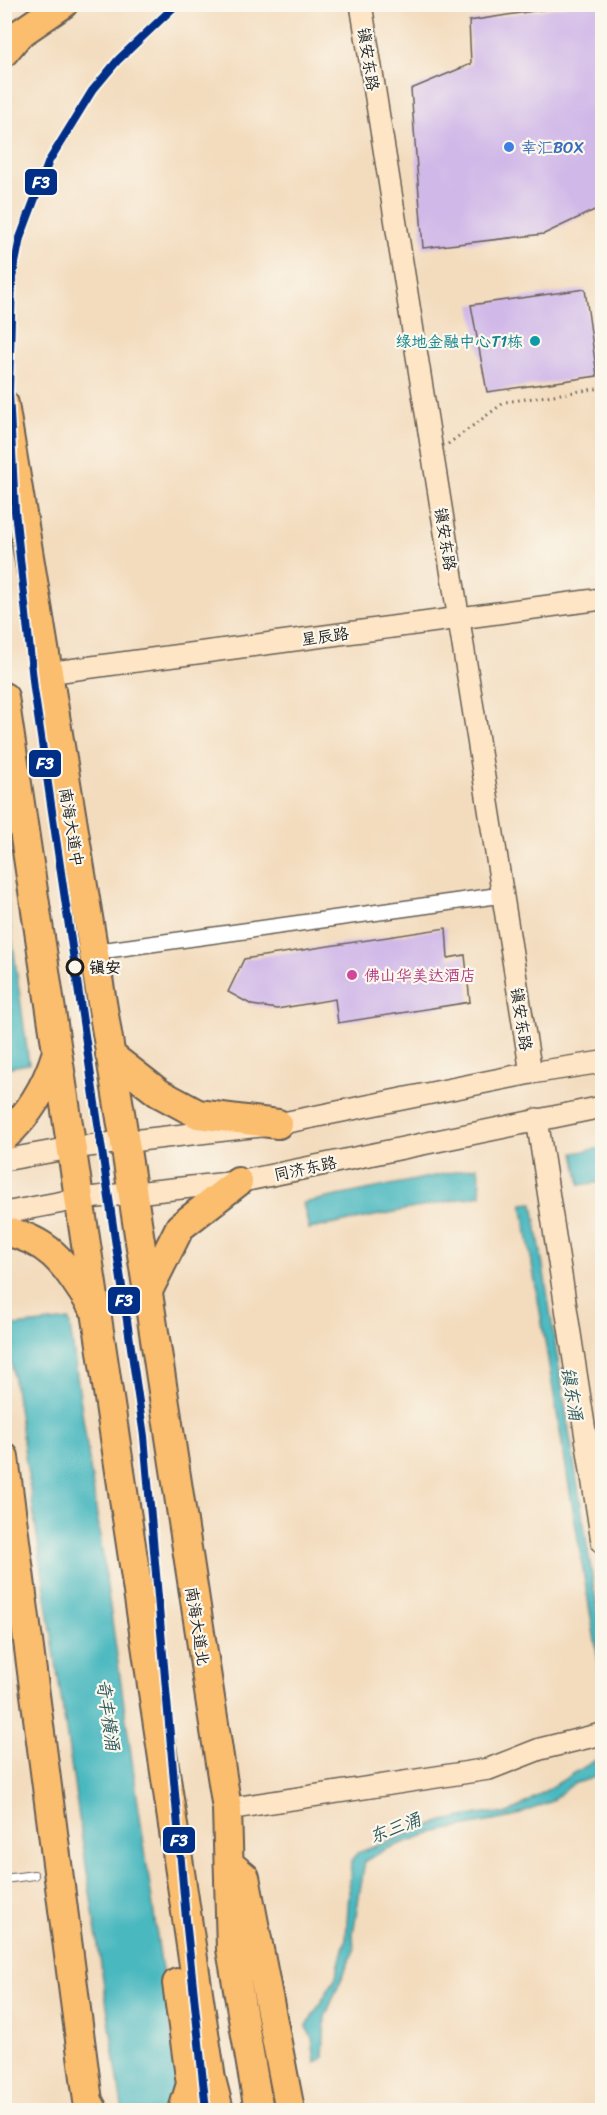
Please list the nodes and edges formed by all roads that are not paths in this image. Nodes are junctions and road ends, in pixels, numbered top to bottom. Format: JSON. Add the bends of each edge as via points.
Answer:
{"nodes":[{"id":1,"x":63,"y":4,"type":"edge"},
{"id":2,"x":361,"y":4,"type":"edge"},
{"id":3,"x":4,"y":52,"type":"edge"},
{"id":4,"x":4,"y":404,"type":"edge"},
{"id":5,"x":603,"y":599,"type":"edge"},
{"id":6,"x":458,"y":618,"type":"junction"},
{"id":7,"x":47,"y":673,"type":"junction"},
{"id":8,"x":4,"y":698,"type":"edge"},
{"id":9,"x":502,"y":895,"type":"junction"},
{"id":10,"x":93,"y":952,"type":"junction"},
{"id":11,"x":57,"y":1053,"type":"junction"},
{"id":12,"x":110,"y":1055,"type":"junction"},
{"id":13,"x":603,"y":1062,"type":"edge"},
{"id":14,"x":531,"y":1073,"type":"junction"},
{"id":15,"x":603,"y":1107,"type":"edge"},
{"id":16,"x":537,"y":1119,"type":"junction"},
{"id":17,"x":278,"y":1124,"type":"junction"},
{"id":18,"x":4,"y":1137,"type":"edge"},
{"id":19,"x":125,"y":1143,"type":"junction"},
{"id":20,"x":71,"y":1148,"type":"junction"},
{"id":21,"x":4,"y":1160,"type":"edge"},
{"id":22,"x":238,"y":1182,"type":"junction"},
{"id":23,"x":133,"y":1194,"type":"junction"},
{"id":24,"x":79,"y":1199,"type":"junction"},
{"id":25,"x":4,"y":1213,"type":"edge"},
{"id":26,"x":4,"y":1231,"type":"edge"},
{"id":27,"x":147,"y":1293,"type":"junction"},
{"id":28,"x":97,"y":1314,"type":"junction"},
{"id":29,"x":4,"y":1457,"type":"edge"},
{"id":30,"x":603,"y":1542,"type":"edge"},
{"id":31,"x":603,"y":1734,"type":"edge"},
{"id":32,"x":227,"y":1809,"type":"junction"},
{"id":33,"x":172,"y":1814,"type":"junction"},
{"id":34,"x":228,"y":1862,"type":"junction"},
{"id":35,"x":34,"y":1875,"type":"dead end"},
{"id":36,"x":4,"y":1879,"type":"edge"},
{"id":37,"x":257,"y":2102,"type":"edge"},
{"id":38,"x":218,"y":2109,"type":"edge"},
{"id":39,"x":93,"y":2110,"type":"edge"},
{"id":40,"x":184,"y":2110,"type":"edge"},
{"id":41,"x":290,"y":2110,"type":"edge"}],
"edges":[{"from":1,"to":3,"type":"highway","via":[[19,34]]},
{"from":2,"to":6,"type":"street","name":"镇安东路"},
{"from":4,"to":7,"type":"highway","name":"南海大道中"},
{"from":5,"to":6,"type":"street","name":"星辰路"},
{"from":6,"to":7,"type":"street","name":"星辰路"},
{"from":6,"to":9,"type":"street","name":"镇安东路"},
{"from":7,"to":10,"type":"highway","name":"南海大道中"},
{"from":8,"to":11,"type":"highway"},
{"from":9,"to":10,"type":"street"},
{"from":9,"to":14,"type":"street","name":"镇安东路"},
{"from":10,"to":12,"type":"highway","name":"南海大道中"},
{"from":11,"to":18,"type":"highway","via":[[46,1085],[18,1125]]},
{"from":11,"to":20,"type":"highway"},
{"from":12,"to":17,"type":"highway","via":[[159,1093],[198,1114]]},
{"from":12,"to":19,"type":"highway","name":"南海大道中"},
{"from":13,"to":14,"type":"street"},
{"from":14,"to":17,"type":"street"},
{"from":15,"to":16,"type":"street","name":"同济东路"},
{"from":16,"to":22,"type":"street","name":"同济东路"},
{"from":16,"to":30,"type":"street"},
{"from":17,"to":19,"type":"street"},
{"from":19,"to":20,"type":"street"},
{"from":19,"to":23,"type":"highway","name":"南海大道北"},
{"from":20,"to":21,"type":"street"},
{"from":20,"to":24,"type":"highway"},
{"from":22,"to":23,"type":"street","name":"同济东路"},
{"from":22,"to":27,"type":"highway","via":[[180,1227]]},
{"from":23,"to":24,"type":"street","name":"同济东路"},
{"from":23,"to":27,"type":"highway","name":"南海大道北"},
{"from":24,"to":25,"type":"street","name":"同济东路"},
{"from":24,"to":28,"type":"highway"},
{"from":26,"to":28,"type":"highway","via":[[34,1239],[62,1259]]},
{"from":27,"to":32,"type":"highway","name":"南海大道北"},
{"from":28,"to":33,"type":"highway"},
{"from":29,"to":39,"type":"highway","via":[[88,2101]]},
{"from":31,"to":32,"type":"street","via":[[540,1749],[489,1769]]},
{"from":32,"to":34,"type":"highway","name":"南海大道北"},
{"from":33,"to":38,"type":"highway"},
{"from":33,"to":40,"type":"highway","via":[[161,1847],[191,2084]]},
{"from":34,"to":37,"type":"highway","name":"南海大道北","via":[[231,1949]]},
{"from":34,"to":41,"type":"highway","via":[[245,1877]]},
{"from":35,"to":36,"type":"lane"}]}
